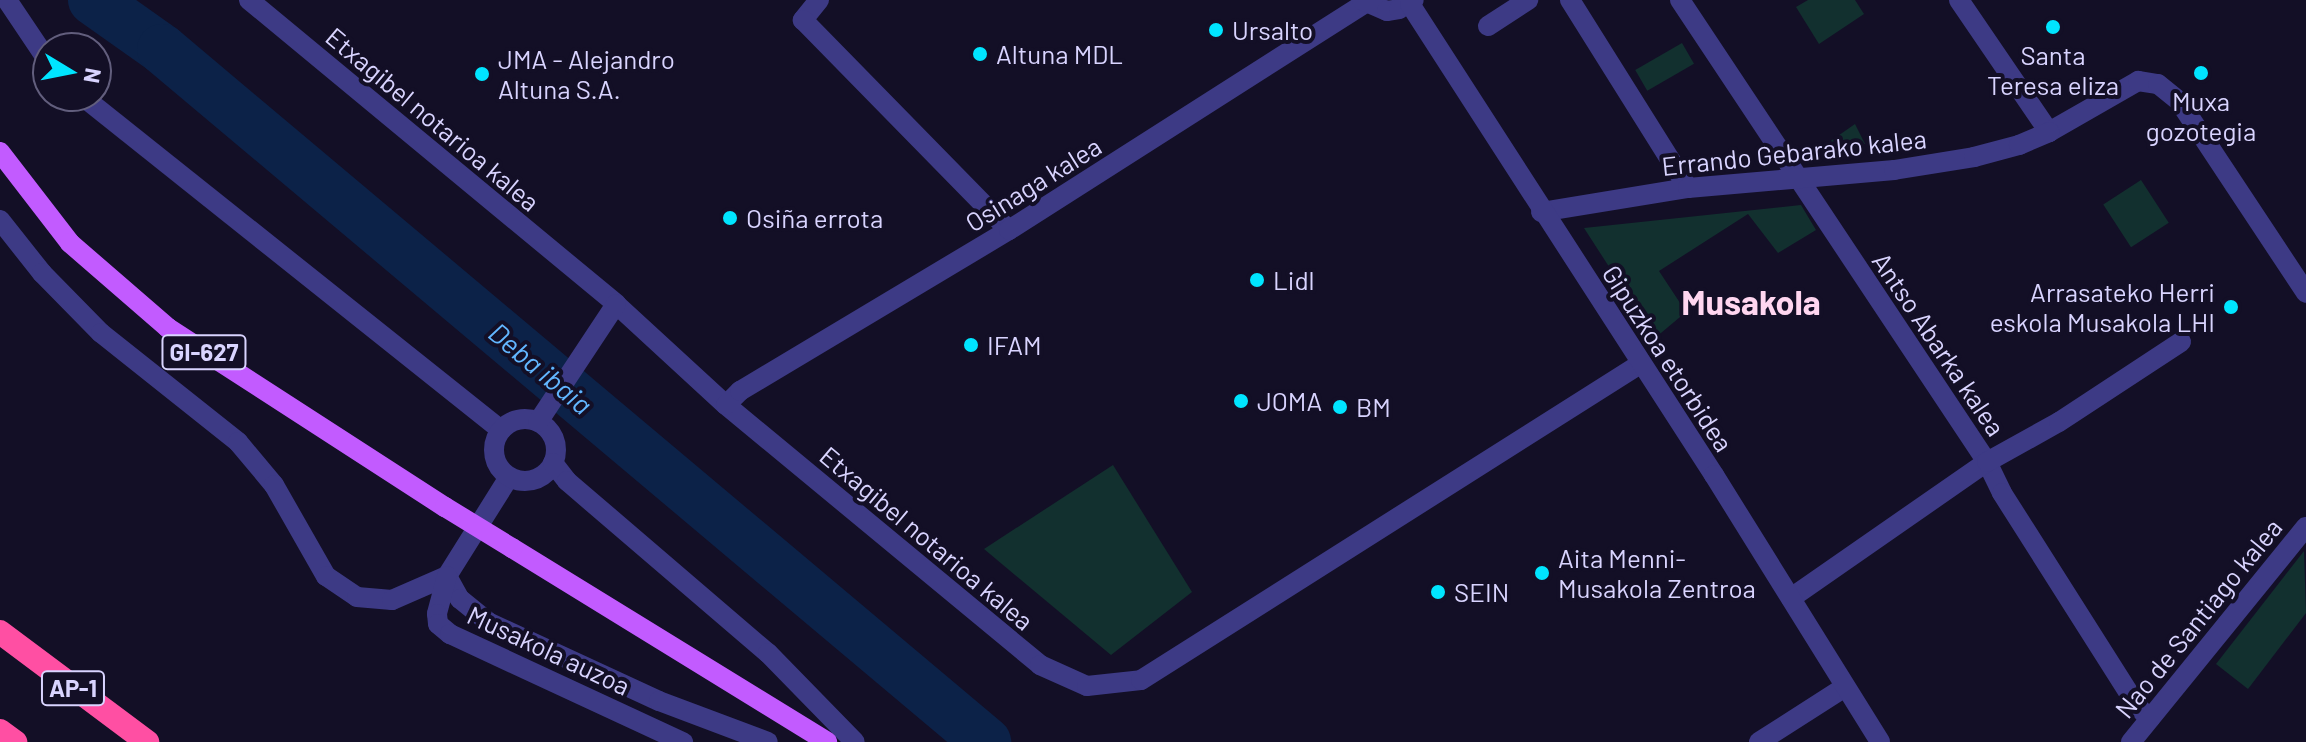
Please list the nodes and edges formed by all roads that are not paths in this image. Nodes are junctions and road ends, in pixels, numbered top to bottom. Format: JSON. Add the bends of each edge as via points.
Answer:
{"nodes":[{"id":1,"x":7,"y":0,"type":"edge"},
{"id":2,"x":249,"y":0,"type":"edge"},
{"id":3,"x":819,"y":0,"type":"edge"},
{"id":4,"x":1528,"y":0,"type":"edge"},
{"id":5,"x":1570,"y":0,"type":"edge"},
{"id":6,"x":1680,"y":0,"type":"edge"},
{"id":7,"x":1959,"y":0,"type":"edge"},
{"id":8,"x":1363,"y":1,"type":"edge"},
{"id":9,"x":1412,"y":2,"type":"edge"},
{"id":10,"x":1488,"y":26,"type":"dead end"},
{"id":11,"x":32,"y":37,"type":"edge"},
{"id":12,"x":102,"y":112,"type":"edge"},
{"id":13,"x":2049,"y":132,"type":"junction"},
{"id":14,"x":0,"y":152,"type":"edge"},
{"id":15,"x":1796,"y":177,"type":"junction"},
{"id":16,"x":1688,"y":188,"type":"junction"},
{"id":17,"x":1541,"y":212,"type":"junction"},
{"id":18,"x":0,"y":220,"type":"edge"},
{"id":19,"x":1009,"y":230,"type":"junction"},
{"id":20,"x":2306,"y":293,"type":"edge"},
{"id":21,"x":616,"y":304,"type":"junction"},
{"id":22,"x":2181,"y":342,"type":"dead end"},
{"id":23,"x":1640,"y":364,"type":"junction"},
{"id":24,"x":726,"y":405,"type":"junction"},
{"id":25,"x":544,"y":414,"type":"junction"},
{"id":26,"x":501,"y":430,"type":"junction"},
{"id":27,"x":1987,"y":462,"type":"junction"},
{"id":28,"x":553,"y":463,"type":"junction"},
{"id":29,"x":509,"y":477,"type":"junction"},
{"id":30,"x":2306,"y":527,"type":"edge"},
{"id":31,"x":447,"y":576,"type":"junction"},
{"id":32,"x":1791,"y":598,"type":"junction"},
{"id":33,"x":0,"y":632,"type":"edge"},
{"id":34,"x":1845,"y":687,"type":"junction"},
{"id":35,"x":2150,"y":719,"type":"junction"},
{"id":36,"x":0,"y":731,"type":"edge"},
{"id":37,"x":15,"y":742,"type":"edge"},
{"id":38,"x":147,"y":742,"type":"edge"},
{"id":39,"x":683,"y":742,"type":"edge"},
{"id":40,"x":768,"y":742,"type":"edge"},
{"id":41,"x":827,"y":742,"type":"edge"},
{"id":42,"x":855,"y":742,"type":"edge"},
{"id":43,"x":1759,"y":742,"type":"edge"},
{"id":44,"x":1880,"y":742,"type":"edge"},
{"id":45,"x":2131,"y":742,"type":"edge"}],
"edges":[{"from":1,"to":11,"type":"street"},
{"from":2,"to":21,"type":"street","name":"Etxagibel notarioa kalea"},
{"from":3,"to":19,"type":"street","via":[[803,20]]},
{"from":4,"to":10,"type":"street"},
{"from":5,"to":16,"type":"street"},
{"from":6,"to":15,"type":"street","name":"Antso Abarka kalea"},
{"from":7,"to":13,"type":"street"},
{"from":8,"to":9,"type":"street","via":[[1387,11]]},
{"from":8,"to":19,"type":"street","name":"Osinaga kalea"},
{"from":9,"to":17,"type":"street","name":"Gipuzkoa etorbidea"},
{"from":12,"to":26,"type":"street"},
{"from":13,"to":15,"type":"street","name":"Errando Gebarako kalea","via":[[1974,157]]},
{"from":13,"to":20,"type":"street","name":"Errando Gebarako kalea","via":[[2138,81],[2158,84],[2179,101]]},
{"from":14,"to":41,"type":"main road","number":"GI-627","bridge":true,"via":[[70,243],[168,328],[445,507]]},
{"from":15,"to":16,"type":"street","name":"Errando Gebarako kalea"},
{"from":15,"to":27,"type":"street","name":"Antso Abarka kalea"},
{"from":16,"to":17,"type":"street","name":"Errando Gebarako kalea"},
{"from":17,"to":23,"type":"street","name":"Gipuzkoa etorbidea"},
{"from":18,"to":31,"type":"street","via":[[42,273],[101,333],[238,442],[274,485],[326,576],[357,597],[392,600]]},
{"from":19,"to":24,"type":"street","name":"Osinaga kalea","via":[[740,391]]},
{"from":21,"to":24,"type":"street","name":"Etxagibel notarioa kalea"},
{"from":21,"to":25,"type":"street"},
{"from":22,"to":27,"type":"street"},
{"from":23,"to":24,"type":"street","name":"Etxagibel notarioa kalea","via":[[1141,680],[1087,686],[1040,665]]},
{"from":23,"to":32,"type":"street","name":"Gipuzkoa etorbidea"},
{"from":25,"to":26,"type":"street"},
{"from":25,"to":28,"type":"street","via":[[556,444]]},
{"from":26,"to":29,"type":"street","via":[[494,456]]},
{"from":27,"to":32,"type":"street"},
{"from":27,"to":35,"type":"street","name":"Antso Abarka kalea","via":[[2111,666]]},
{"from":28,"to":29,"type":"street","via":[[534,480]]},
{"from":28,"to":42,"type":"street","via":[[567,481],[768,653]]},
{"from":29,"to":31,"type":"street","name":"Musakola auzoa"},
{"from":30,"to":35,"type":"street","name":"Nao de Santiago kalea"},
{"from":31,"to":39,"type":"street","name":"Musakola auzoa","via":[[437,614],[438,624],[450,634]]},
{"from":31,"to":40,"type":"street","via":[[460,599],[488,622],[659,701]]},
{"from":32,"to":34,"type":"street","name":"Gipuzkoa etorbidea"},
{"from":33,"to":38,"type":"highway","number":"AP-1"},
{"from":34,"to":43,"type":"street"},
{"from":34,"to":44,"type":"street","name":"Gipuzkoa etorbidea"},
{"from":35,"to":45,"type":"street","name":"Nao de Santiago kalea"},
{"from":36,"to":37,"type":"highway"}]}
